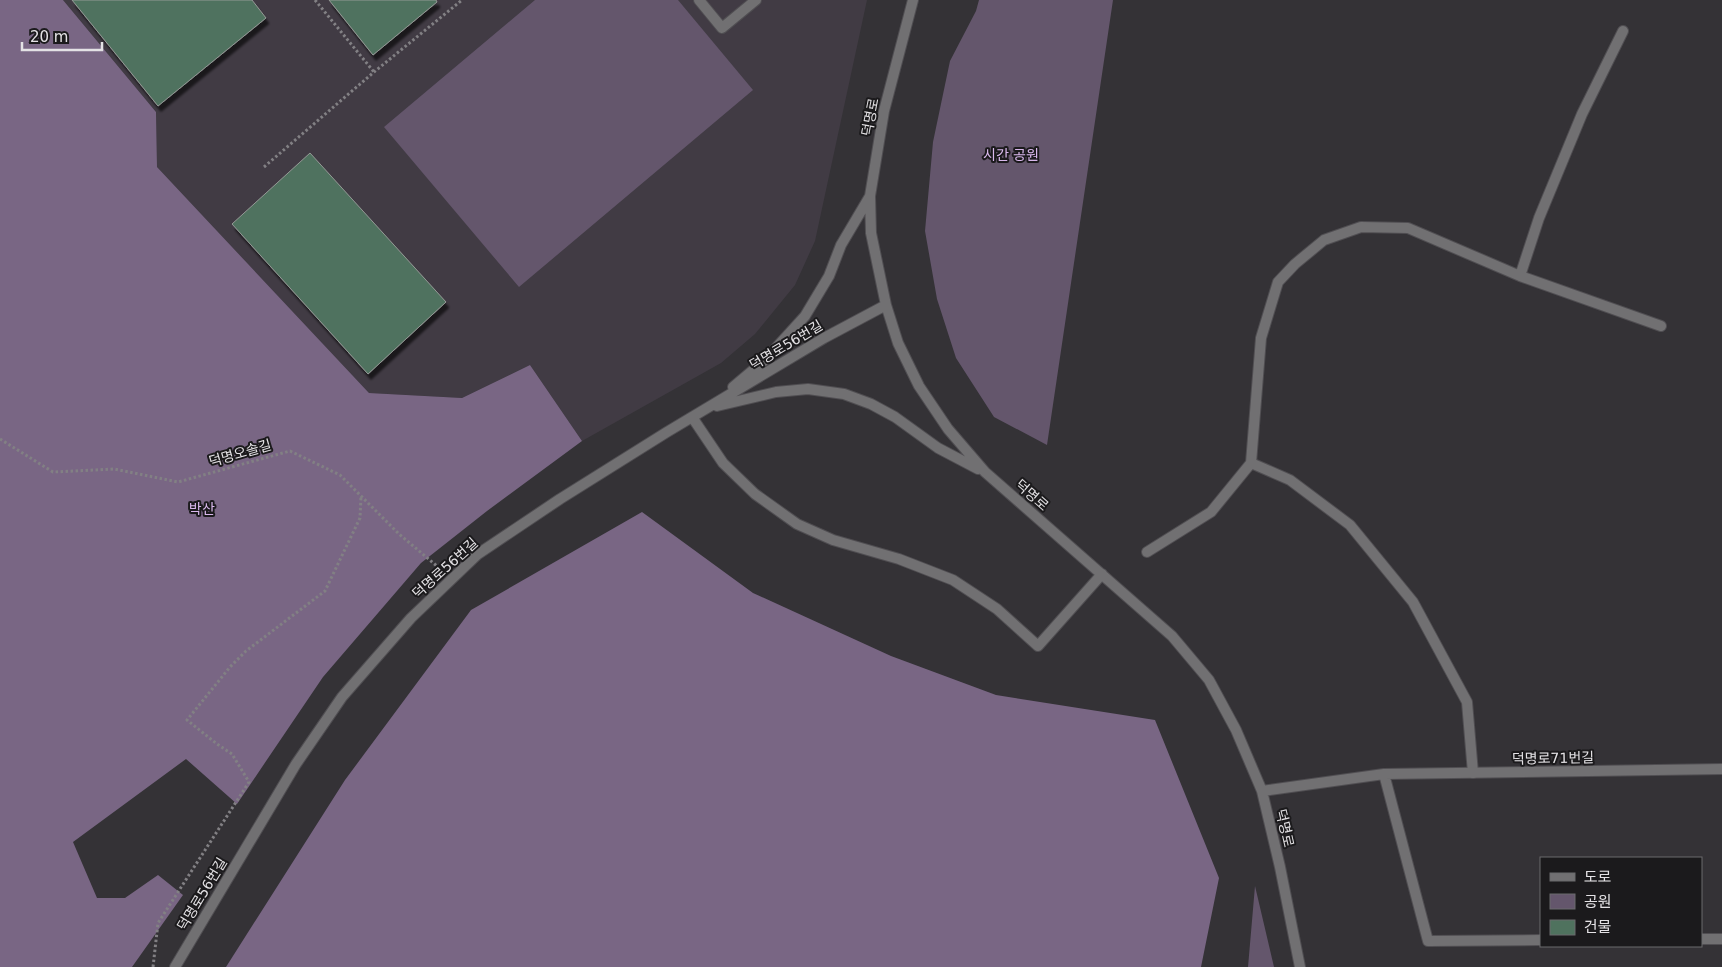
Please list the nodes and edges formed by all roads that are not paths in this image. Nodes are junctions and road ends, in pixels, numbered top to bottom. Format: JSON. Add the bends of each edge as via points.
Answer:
{"nodes":[{"id":1,"x":699,"y":0,"type":"edge"},
{"id":2,"x":756,"y":0,"type":"edge"},
{"id":3,"x":913,"y":0,"type":"edge"},
{"id":4,"x":1623,"y":30,"type":"dead end"},
{"id":5,"x":870,"y":196,"type":"junction"},
{"id":6,"x":1520,"y":276,"type":"junction"},
{"id":7,"x":886,"y":305,"type":"junction"},
{"id":8,"x":1661,"y":326,"type":"dead end"},
{"id":9,"x":709,"y":408,"type":"junction"},
{"id":10,"x":692,"y":417,"type":"junction"},
{"id":11,"x":1250,"y":463,"type":"junction"},
{"id":12,"x":985,"y":472,"type":"junction"},
{"id":13,"x":1146,"y":552,"type":"dead end"},
{"id":14,"x":1102,"y":574,"type":"junction"},
{"id":15,"x":1722,"y":769,"type":"edge"},
{"id":16,"x":1473,"y":773,"type":"junction"},
{"id":17,"x":1384,"y":774,"type":"junction"},
{"id":18,"x":1262,"y":791,"type":"junction"},
{"id":19,"x":1702,"y":939,"type":"edge"},
{"id":20,"x":1722,"y":939,"type":"edge"},
{"id":21,"x":1540,"y":940,"type":"edge"},
{"id":22,"x":175,"y":967,"type":"edge"},
{"id":23,"x":1300,"y":967,"type":"edge"}],
"edges":[{"from":1,"to":2,"type":"street","via":[[722,28]]},
{"from":3,"to":5,"type":"street","name":"덕명로","via":[[884,111]]},
{"from":4,"to":6,"type":"street","via":[[1578,122],[1539,218]]},
{"from":5,"to":7,"type":"street","name":"덕명로","via":[[871,233]]},
{"from":5,"to":9,"type":"street","via":[[841,244],[829,276],[804,316],[765,360]]},
{"from":6,"to":8,"type":"street"},
{"from":6,"to":11,"type":"street","via":[[1408,228],[1361,227],[1324,240],[1278,282],[1261,338]]},
{"from":7,"to":9,"type":"street","name":"덕명로56번길","via":[[824,338]]},
{"from":7,"to":12,"type":"street","name":"덕명로","via":[[898,343],[919,386],[948,429]]},
{"from":9,"to":10,"type":"street","name":"덕명로56번길"},
{"from":9,"to":12,"type":"street","via":[[776,392],[808,389],[844,394],[895,417],[938,448]]},
{"from":10,"to":14,"type":"street","via":[[723,462],[755,494],[797,524],[833,540],[899,559],[953,580],[997,609],[1038,646]]},
{"from":10,"to":22,"type":"street","name":"덕명로56번길","via":[[478,554],[411,618],[342,697],[296,764]]},
{"from":11,"to":13,"type":"street","via":[[1211,512]]},
{"from":11,"to":16,"type":"street","via":[[1290,480],[1350,526],[1413,602],[1468,702]]},
{"from":12,"to":14,"type":"street","name":"덕명로"},
{"from":14,"to":18,"type":"street","name":"덕명로","via":[[1172,636],[1209,680],[1236,730]]},
{"from":15,"to":16,"type":"street","name":"덕명로71번길"},
{"from":16,"to":17,"type":"street","name":"덕명로71번길"},
{"from":17,"to":18,"type":"street","name":"덕명로71번길"},
{"from":17,"to":21,"type":"street","via":[[1428,941]]},
{"from":18,"to":23,"type":"street","name":"덕명로"},
{"from":19,"to":20,"type":"street"}]}
